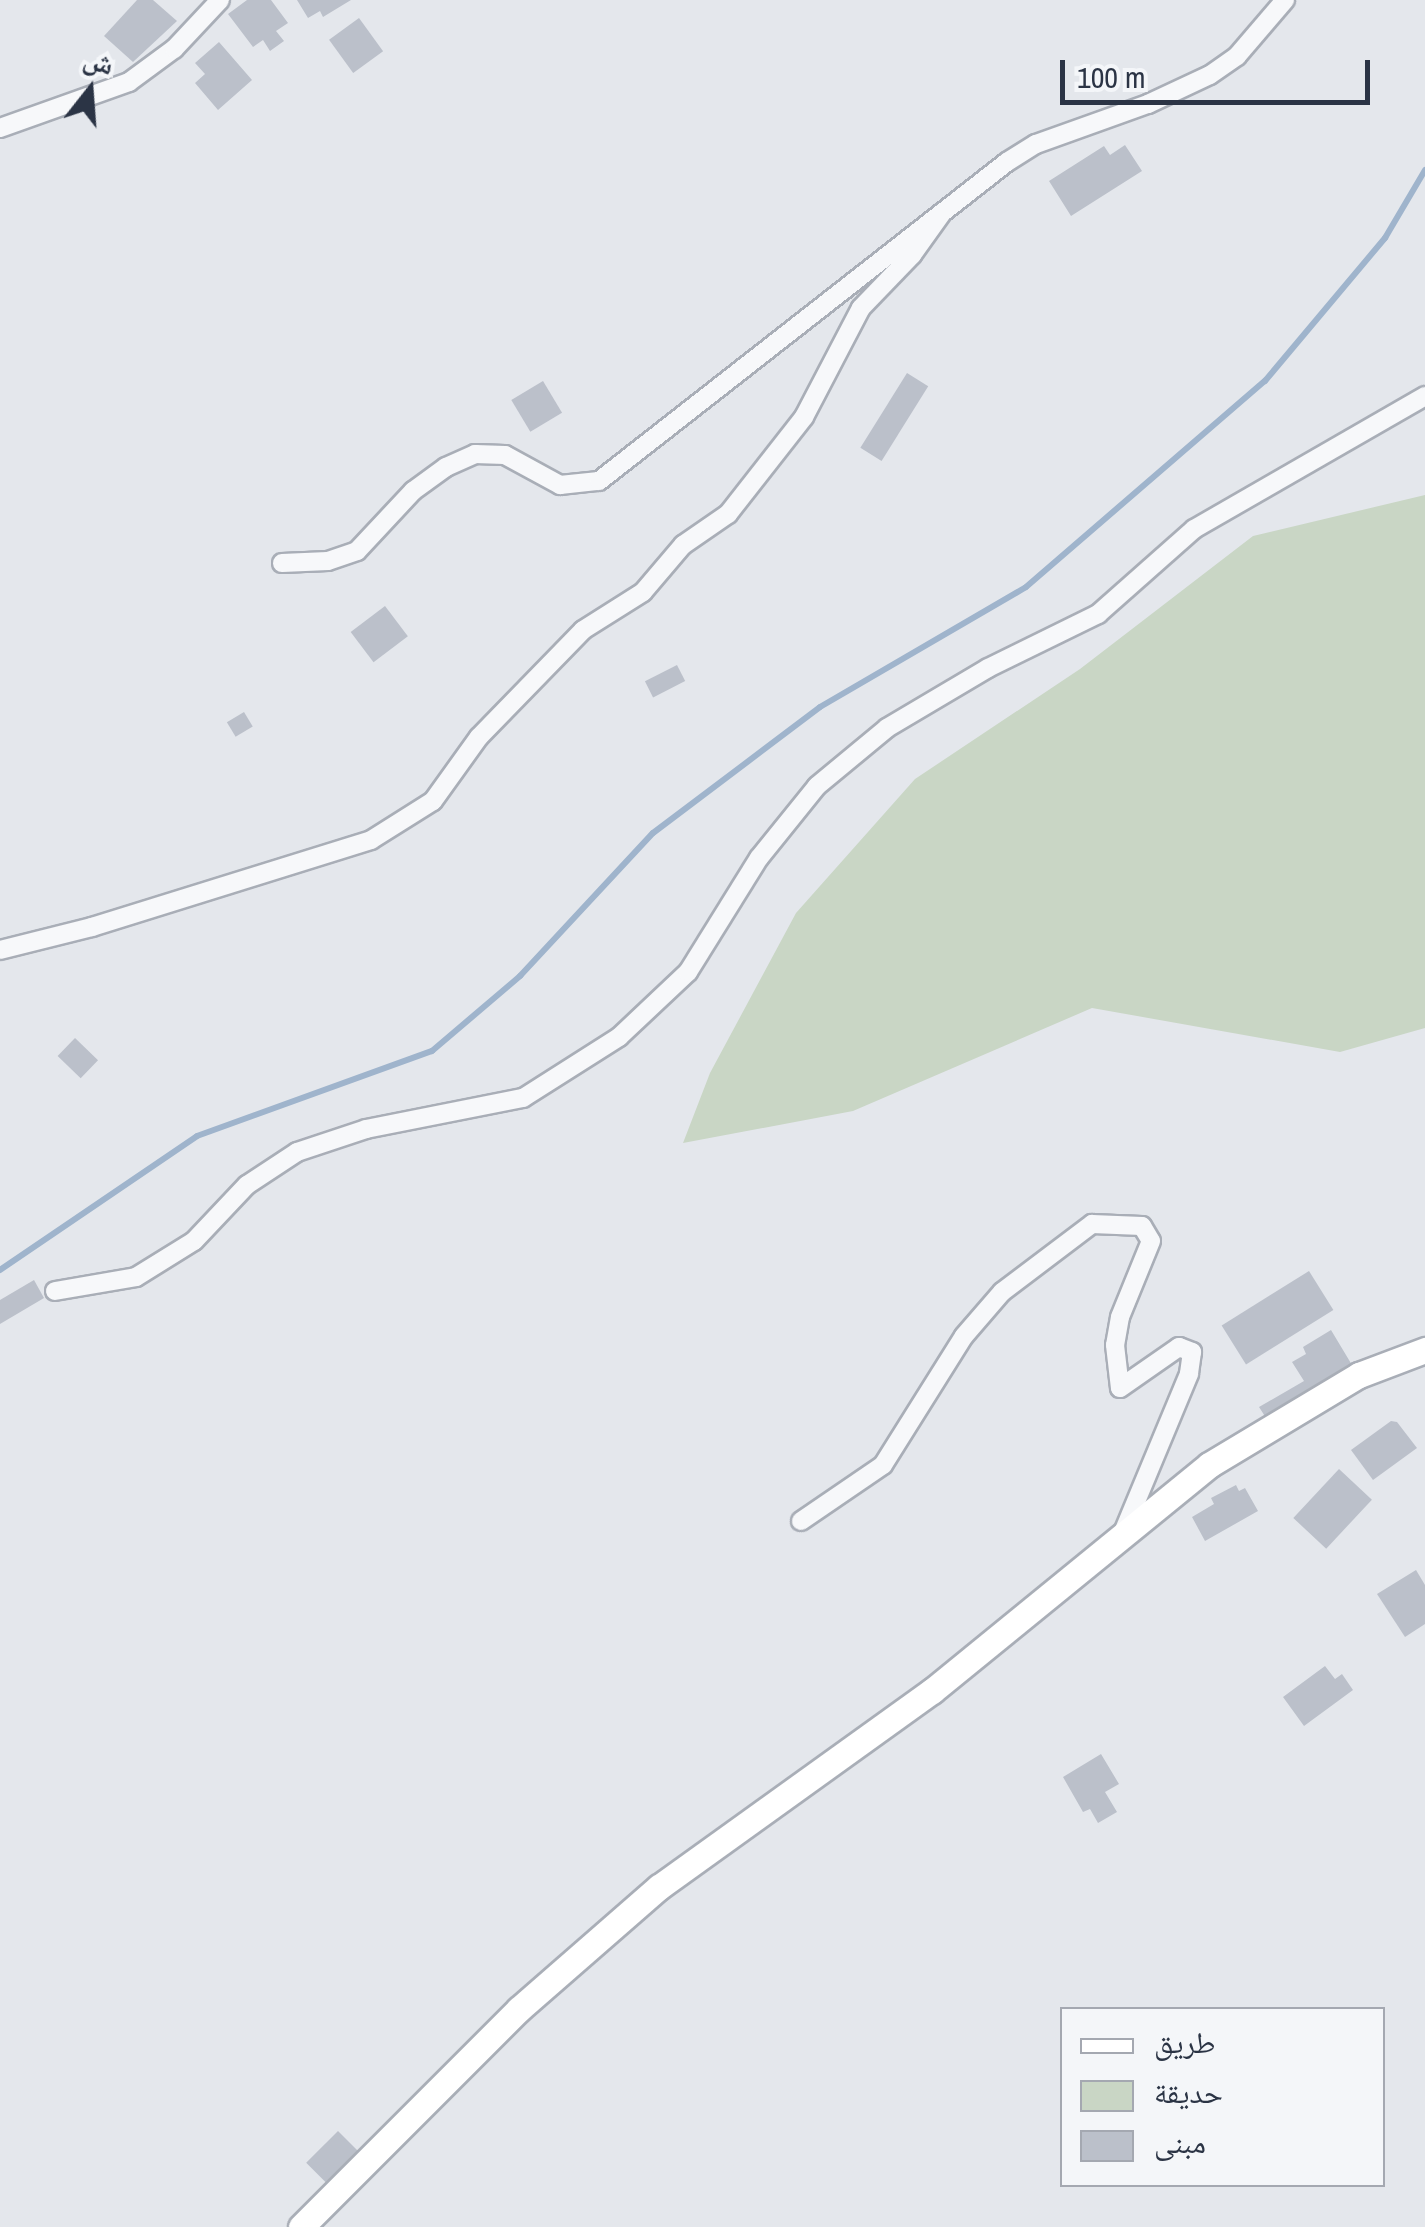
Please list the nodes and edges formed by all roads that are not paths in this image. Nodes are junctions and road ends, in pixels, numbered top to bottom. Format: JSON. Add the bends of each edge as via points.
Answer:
{"nodes":[{"id":1,"x":220,"y":0,"type":"edge"},
{"id":2,"x":1285,"y":0,"type":"edge"},
{"id":3,"x":0,"y":128,"type":"edge"},
{"id":4,"x":942,"y":213,"type":"junction"},
{"id":5,"x":1425,"y":396,"type":"edge"},
{"id":6,"x":282,"y":564,"type":"dead end"},
{"id":7,"x":0,"y":950,"type":"edge"},
{"id":8,"x":55,"y":1291,"type":"dead end"},
{"id":9,"x":1425,"y":1350,"type":"edge"},
{"id":10,"x":802,"y":1521,"type":"dead end"},
{"id":11,"x":1122,"y":1535,"type":"junction"},
{"id":12,"x":301,"y":2227,"type":"edge"}],
"edges":[{"from":1,"to":3,"type":"street","via":[[174,49],[129,82]]},
{"from":2,"to":4,"type":"street","via":[[1237,56],[1210,74],[1036,144]]},
{"from":4,"to":6,"type":"street","via":[[599,481],[560,485],[505,455],[475,454],[413,491],[357,550],[328,561]]},
{"from":4,"to":7,"type":"street","via":[[861,308],[804,417],[728,514],[684,545],[643,592],[583,630],[479,736],[433,801],[371,840]]},
{"from":5,"to":8,"type":"street","via":[[1194,529],[1098,614],[887,728],[818,786],[760,858],[688,972],[619,1036],[523,1098],[366,1128],[296,1152],[247,1185],[194,1241],[136,1277]]},
{"from":9,"to":11,"type":"street","via":[[1312,1402],[1209,1465]]},
{"from":10,"to":11,"type":"street","via":[[883,1465],[964,1336],[1002,1292],[1092,1224],[1142,1226],[1152,1241],[1120,1318],[1120,1388],[1180,1347],[1192,1352],[1189,1374]]},
{"from":11,"to":12,"type":"street","via":[[932,1691],[659,1886],[518,2010]]}]}
